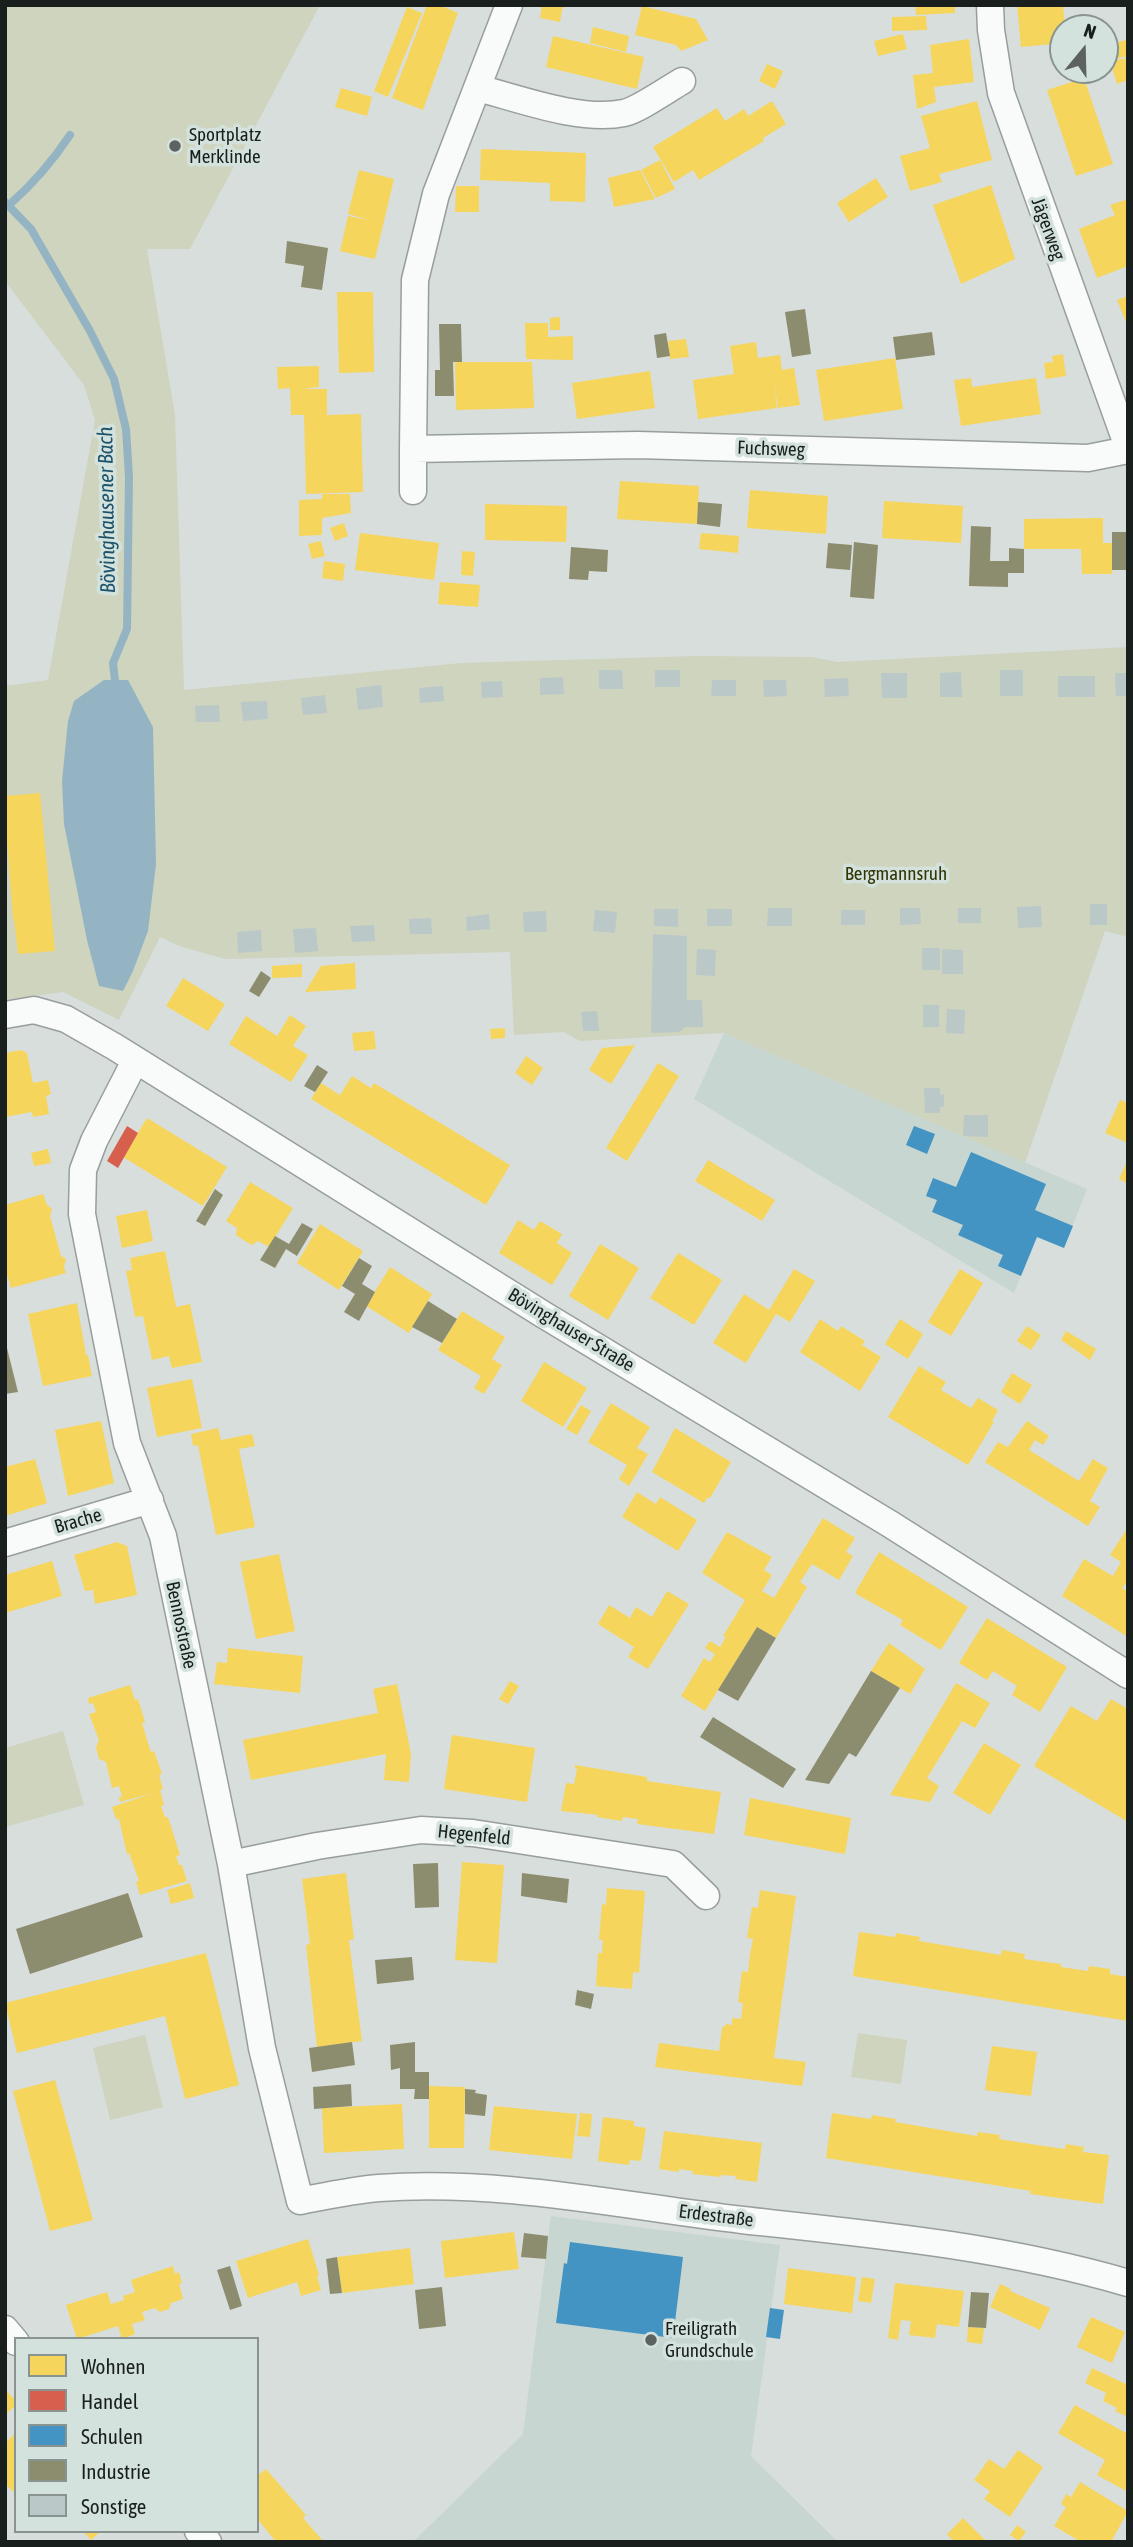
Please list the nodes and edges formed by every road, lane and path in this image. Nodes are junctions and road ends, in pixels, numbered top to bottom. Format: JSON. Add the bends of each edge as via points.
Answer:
{"nodes":[{"id":1,"x":509,"y":5,"type":"edge"},
{"id":2,"x":990,"y":5,"type":"edge"},
{"id":3,"x":682,"y":81,"type":"dead end"},
{"id":4,"x":478,"y":88,"type":"junction"},
{"id":5,"x":1128,"y":448,"type":"edge"},
{"id":6,"x":413,"y":449,"type":"junction"},
{"id":7,"x":413,"y":491,"type":"dead end"},
{"id":8,"x":5,"y":1015,"type":"edge"},
{"id":9,"x":135,"y":1061,"type":"junction"},
{"id":10,"x":150,"y":1500,"type":"junction"},
{"id":11,"x":5,"y":1543,"type":"edge"},
{"id":12,"x":1128,"y":1675,"type":"edge"},
{"id":13,"x":231,"y":1864,"type":"junction"},
{"id":14,"x":706,"y":1896,"type":"dead end"},
{"id":15,"x":300,"y":2200,"type":"joint"},
{"id":16,"x":1127,"y":2274,"type":"edge"}],
"edges":[{"from":1,"to":4,"type":"street"},
{"from":2,"to":5,"type":"street","name":"Jägerweg","via":[[1001,93]]},
{"from":3,"to":4,"type":"street","via":[[625,113],[556,108]]},
{"from":4,"to":6,"type":"street","via":[[436,194],[415,280]]},
{"from":5,"to":6,"type":"street","name":"Fuchsweg","via":[[1088,458],[638,445]]},
{"from":6,"to":7,"type":"street"},
{"from":8,"to":9,"type":"street","name":"Bövinghauser Straße","via":[[34,1010],[66,1019]]},
{"from":9,"to":10,"type":"street","name":"Bennostraße","via":[[83,1170],[82,1214],[127,1443]]},
{"from":9,"to":12,"type":"street","name":"Bövinghauser Straße"},
{"from":10,"to":11,"type":"street","name":"Brache"},
{"from":10,"to":13,"type":"street","name":"Bennostraße","via":[[163,1536]]},
{"from":13,"to":14,"type":"street","name":"Hegenfeld","via":[[421,1830],[473,1833],[673,1864]]},
{"from":13,"to":15,"type":"street","name":"Bennostraße","via":[[262,2048]]},
{"from":15,"to":16,"type":"street","name":"Erdestraße","via":[[377,2188],[457,2187],[964,2247]]}]}
